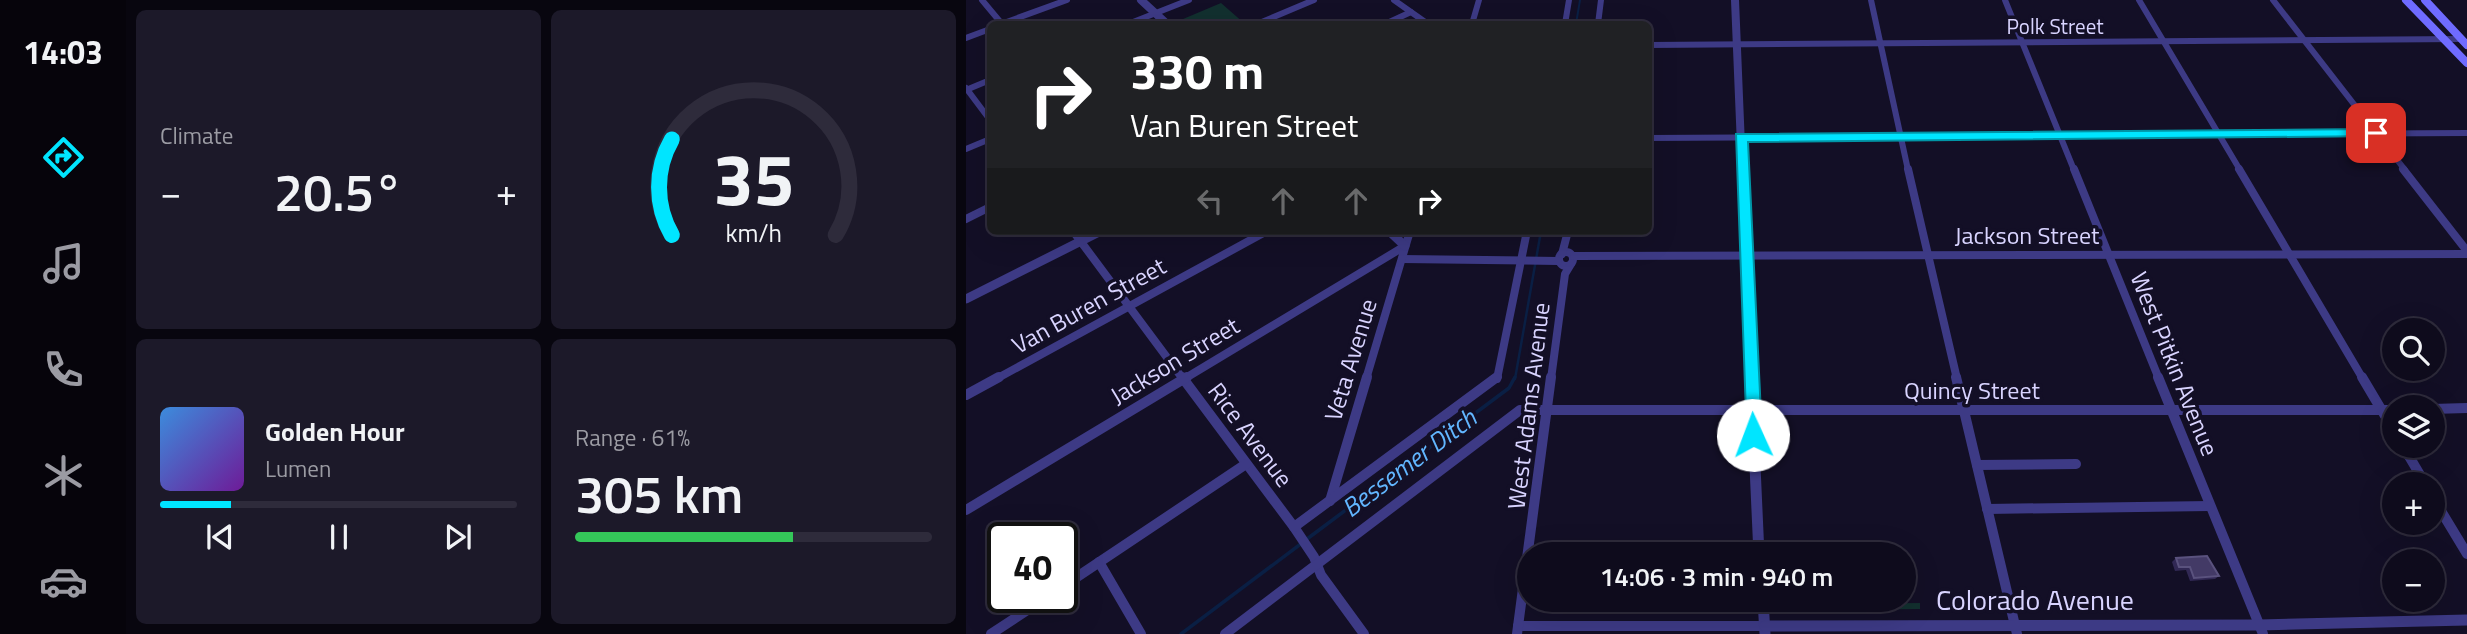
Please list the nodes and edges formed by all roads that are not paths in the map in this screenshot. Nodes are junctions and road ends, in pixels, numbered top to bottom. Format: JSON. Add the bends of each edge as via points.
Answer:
{"nodes":[{"id":1,"x":982,"y":0,"type":"edge"},
{"id":2,"x":1141,"y":0,"type":"edge"},
{"id":3,"x":1189,"y":0,"type":"edge"},
{"id":4,"x":1314,"y":0,"type":"edge"},
{"id":5,"x":1394,"y":0,"type":"edge"},
{"id":6,"x":1479,"y":0,"type":"edge"},
{"id":7,"x":1569,"y":0,"type":"edge"},
{"id":8,"x":1601,"y":0,"type":"edge"},
{"id":9,"x":1735,"y":0,"type":"edge"},
{"id":10,"x":1871,"y":0,"type":"edge"},
{"id":11,"x":2005,"y":0,"type":"edge"},
{"id":12,"x":2139,"y":0,"type":"edge"},
{"id":13,"x":2273,"y":0,"type":"edge"},
{"id":14,"x":2406,"y":0,"type":"edge"},
{"id":15,"x":2437,"y":0,"type":"edge"},
{"id":16,"x":1063,"y":1,"type":"edge"},
{"id":17,"x":2426,"y":2,"type":"edge"},
{"id":18,"x":1411,"y":12,"type":"junction"},
{"id":19,"x":1155,"y":14,"type":"junction"},
{"id":20,"x":1000,"y":21,"type":"edge"},
{"id":21,"x":1010,"y":21,"type":"edge"},
{"id":22,"x":1136,"y":21,"type":"edge"},
{"id":23,"x":1163,"y":21,"type":"edge"},
{"id":24,"x":1264,"y":21,"type":"edge"},
{"id":25,"x":1392,"y":21,"type":"edge"},
{"id":26,"x":1424,"y":21,"type":"edge"},
{"id":27,"x":1473,"y":21,"type":"edge"},
{"id":28,"x":1565,"y":21,"type":"edge"},
{"id":29,"x":1598,"y":21,"type":"edge"},
{"id":30,"x":987,"y":30,"type":"edge"},
{"id":31,"x":966,"y":38,"type":"edge"},
{"id":32,"x":2444,"y":40,"type":"junction"},
{"id":33,"x":2304,"y":41,"type":"junction"},
{"id":34,"x":2164,"y":42,"type":"junction"},
{"id":35,"x":2465,"y":42,"type":"edge"},
{"id":36,"x":1881,"y":43,"type":"junction"},
{"id":37,"x":2022,"y":43,"type":"junction"},
{"id":38,"x":1737,"y":44,"type":"junction"},
{"id":39,"x":1652,"y":45,"type":"edge"},
{"id":40,"x":2467,"y":63,"type":"edge"},
{"id":41,"x":987,"y":81,"type":"edge"},
{"id":42,"x":966,"y":89,"type":"edge"},
{"id":43,"x":987,"y":116,"type":"edge"},
{"id":44,"x":2376,"y":133,"type":"junction"},
{"id":45,"x":2467,"y":133,"type":"edge"},
{"id":46,"x":2219,"y":134,"type":"junction"},
{"id":47,"x":2060,"y":135,"type":"junction"},
{"id":48,"x":1902,"y":136,"type":"junction"},
{"id":49,"x":1741,"y":137,"type":"junction"},
{"id":50,"x":1652,"y":138,"type":"edge"},
{"id":51,"x":987,"y":140,"type":"edge"},
{"id":52,"x":966,"y":149,"type":"edge"},
{"id":53,"x":987,"y":209,"type":"edge"},
{"id":54,"x":966,"y":219,"type":"edge"},
{"id":55,"x":1076,"y":235,"type":"edge"},
{"id":56,"x":1093,"y":235,"type":"edge"},
{"id":57,"x":1260,"y":235,"type":"edge"},
{"id":58,"x":1393,"y":235,"type":"edge"},
{"id":59,"x":1409,"y":235,"type":"edge"},
{"id":60,"x":1527,"y":235,"type":"edge"},
{"id":61,"x":1568,"y":235,"type":"edge"},
{"id":62,"x":1081,"y":241,"type":"junction"},
{"id":63,"x":1405,"y":246,"type":"junction"},
{"id":64,"x":2467,"y":253,"type":"edge"},
{"id":65,"x":2290,"y":254,"type":"junction"},
{"id":66,"x":1927,"y":255,"type":"junction"},
{"id":67,"x":2108,"y":255,"type":"junction"},
{"id":68,"x":1745,"y":256,"type":"junction"},
{"id":69,"x":1402,"y":259,"type":"junction"},
{"id":70,"x":1526,"y":259,"type":"junction"},
{"id":71,"x":1566,"y":259,"type":"junction"},
{"id":72,"x":966,"y":299,"type":"edge"},
{"id":73,"x":1128,"y":306,"type":"junction"},
{"id":74,"x":1181,"y":380,"type":"junction"},
{"id":75,"x":966,"y":395,"type":"edge"},
{"id":76,"x":2467,"y":408,"type":"edge"},
{"id":77,"x":2445,"y":409,"type":"edge"},
{"id":78,"x":1550,"y":410,"type":"junction"},
{"id":79,"x":1752,"y":410,"type":"junction"},
{"id":80,"x":1964,"y":410,"type":"junction"},
{"id":81,"x":2172,"y":410,"type":"junction"},
{"id":82,"x":2381,"y":410,"type":"joint"},
{"id":83,"x":1246,"y":464,"type":"junction"},
{"id":84,"x":2076,"y":464,"type":"dead end"},
{"id":85,"x":1977,"y":465,"type":"junction"},
{"id":86,"x":1330,"y":501,"type":"junction"},
{"id":87,"x":2210,"y":506,"type":"junction"},
{"id":88,"x":1987,"y":509,"type":"junction"},
{"id":89,"x":966,"y":510,"type":"edge"},
{"id":90,"x":2445,"y":518,"type":"edge"},
{"id":91,"x":1294,"y":527,"type":"junction"},
{"id":92,"x":1758,"y":542,"type":"edge"},
{"id":93,"x":2467,"y":554,"type":"edge"},
{"id":94,"x":1099,"y":562,"type":"junction"},
{"id":95,"x":1316,"y":565,"type":"junction"},
{"id":96,"x":1078,"y":576,"type":"edge"},
{"id":97,"x":1764,"y":612,"type":"edge"},
{"id":98,"x":1023,"y":613,"type":"edge"},
{"id":99,"x":2467,"y":620,"type":"edge"},
{"id":100,"x":2016,"y":629,"type":"edge"},
{"id":101,"x":1518,"y":630,"type":"edge"},
{"id":102,"x":1765,"y":630,"type":"edge"},
{"id":103,"x":2261,"y":630,"type":"edge"},
{"id":104,"x":991,"y":634,"type":"edge"},
{"id":105,"x":1141,"y":634,"type":"edge"},
{"id":106,"x":1225,"y":634,"type":"edge"},
{"id":107,"x":1364,"y":634,"type":"edge"}],
"edges":[{"from":1,"to":20,"type":"street"},
{"from":2,"to":19,"type":"street"},
{"from":3,"to":19,"type":"street"},
{"from":4,"to":24,"type":"street"},
{"from":5,"to":18,"type":"street"},
{"from":6,"to":27,"type":"street"},
{"from":7,"to":28,"type":"street"},
{"from":8,"to":29,"type":"street"},
{"from":9,"to":38,"type":"street"},
{"from":10,"to":36,"type":"street"},
{"from":11,"to":37,"type":"street","name":"West Pitkin Avenue"},
{"from":12,"to":34,"type":"street"},
{"from":13,"to":33,"type":"street"},
{"from":14,"to":32,"type":"main road"},
{"from":15,"to":17,"type":"street"},
{"from":16,"to":21,"type":"street"},
{"from":17,"to":35,"type":"main road"},
{"from":18,"to":25,"type":"street"},
{"from":18,"to":26,"type":"street"},
{"from":19,"to":22,"type":"street"},
{"from":19,"to":23,"type":"street"},
{"from":30,"to":31,"type":"street"},
{"from":32,"to":33,"type":"street","name":"Polk Street"},
{"from":32,"to":35,"type":"street","name":"Polk Street"},
{"from":32,"to":40,"type":"main road"},
{"from":33,"to":34,"type":"street","name":"Polk Street"},
{"from":33,"to":44,"type":"street"},
{"from":34,"to":37,"type":"street","name":"Polk Street"},
{"from":34,"to":46,"type":"street"},
{"from":36,"to":37,"type":"street","name":"Polk Street"},
{"from":36,"to":38,"type":"street","name":"Polk Street"},
{"from":36,"to":48,"type":"street"},
{"from":37,"to":47,"type":"street","name":"West Pitkin Avenue"},
{"from":38,"to":39,"type":"street","name":"Polk Street"},
{"from":38,"to":49,"type":"street"},
{"from":41,"to":42,"type":"street"},
{"from":42,"to":43,"type":"street"},
{"from":44,"to":45,"type":"street"},
{"from":44,"to":46,"type":"street"},
{"from":44,"to":64,"type":"street"},
{"from":46,"to":47,"type":"street"},
{"from":46,"to":65,"type":"street"},
{"from":47,"to":48,"type":"street"},
{"from":47,"to":67,"type":"street","name":"West Pitkin Avenue"},
{"from":48,"to":49,"type":"street"},
{"from":48,"to":66,"type":"street"},
{"from":49,"to":50,"type":"street"},
{"from":49,"to":68,"type":"street"},
{"from":51,"to":52,"type":"street"},
{"from":53,"to":54,"type":"street"},
{"from":55,"to":62,"type":"street","name":"Rice Avenue"},
{"from":56,"to":62,"type":"street"},
{"from":57,"to":73,"type":"street","name":"Van Buren Street"},
{"from":58,"to":63,"type":"street"},
{"from":59,"to":63,"type":"street","name":"Veta Avenue"},
{"from":60,"to":70,"type":"street","name":"West Adams Avenue"},
{"from":61,"to":71,"type":"street","name":"West Adams Avenue"},
{"from":62,"to":72,"type":"street"},
{"from":62,"to":73,"type":"street","name":"Rice Avenue"},
{"from":63,"to":69,"type":"street","name":"Veta Avenue"},
{"from":63,"to":74,"type":"street","name":"Jackson Street"},
{"from":64,"to":65,"type":"street","name":"Jackson Street"},
{"from":65,"to":67,"type":"street","name":"Jackson Street"},
{"from":65,"to":82,"type":"street"},
{"from":66,"to":67,"type":"street","name":"Jackson Street"},
{"from":66,"to":68,"type":"street","name":"Jackson Street"},
{"from":66,"to":80,"type":"street"},
{"from":67,"to":81,"type":"street","name":"West Pitkin Avenue"},
{"from":68,"to":71,"type":"street","name":"Jackson Street"},
{"from":68,"to":79,"type":"street"},
{"from":69,"to":70,"type":"street","name":"Jackson Street"},
{"from":69,"to":86,"type":"street","name":"Veta Avenue"},
{"from":70,"to":71,"type":"street","name":"Jackson Street"},
{"from":70,"to":86,"type":"street","name":"West Adams Avenue","via":[[1500,374]]},
{"from":71,"to":78,"type":"street","name":"West Adams Avenue"},
{"from":73,"to":74,"type":"street","name":"Rice Avenue"},
{"from":73,"to":75,"type":"street","name":"Van Buren Street"},
{"from":74,"to":83,"type":"street","name":"Rice Avenue"},
{"from":74,"to":89,"type":"street","name":"Jackson Street"},
{"from":76,"to":77,"type":"street"},
{"from":78,"to":79,"type":"street","name":"Quincy Street"},
{"from":78,"to":95,"type":"street","name":"Quincy Street","via":[[1520,410]]},
{"from":78,"to":101,"type":"street","name":"West Adams Avenue"},
{"from":79,"to":80,"type":"street","name":"Quincy Street"},
{"from":79,"to":92,"type":"street"},
{"from":80,"to":81,"type":"street","name":"Quincy Street"},
{"from":80,"to":85,"type":"street"},
{"from":81,"to":82,"type":"street","name":"Quincy Street"},
{"from":81,"to":87,"type":"street","name":"West Pitkin Avenue"},
{"from":83,"to":91,"type":"street","name":"Rice Avenue"},
{"from":83,"to":94,"type":"street"},
{"from":84,"to":85,"type":"street"},
{"from":85,"to":88,"type":"street"},
{"from":86,"to":91,"type":"street"},
{"from":87,"to":88,"type":"street"},
{"from":87,"to":103,"type":"street","name":"West Pitkin Avenue"},
{"from":88,"to":100,"type":"street"},
{"from":90,"to":93,"type":"street"},
{"from":91,"to":95,"type":"street","name":"Rice Avenue"},
{"from":94,"to":96,"type":"street"},
{"from":94,"to":105,"type":"street"},
{"from":95,"to":106,"type":"street","name":"Quincy Street"},
{"from":95,"to":107,"type":"street","name":"Rice Avenue"},
{"from":97,"to":102,"type":"street"},
{"from":98,"to":104,"type":"street"},
{"from":99,"to":103,"type":"street","name":"Colorado Avenue"},
{"from":100,"to":102,"type":"street","name":"Colorado Avenue"},
{"from":100,"to":103,"type":"street","name":"Colorado Avenue"},
{"from":101,"to":102,"type":"street","name":"Colorado Avenue"}]}
